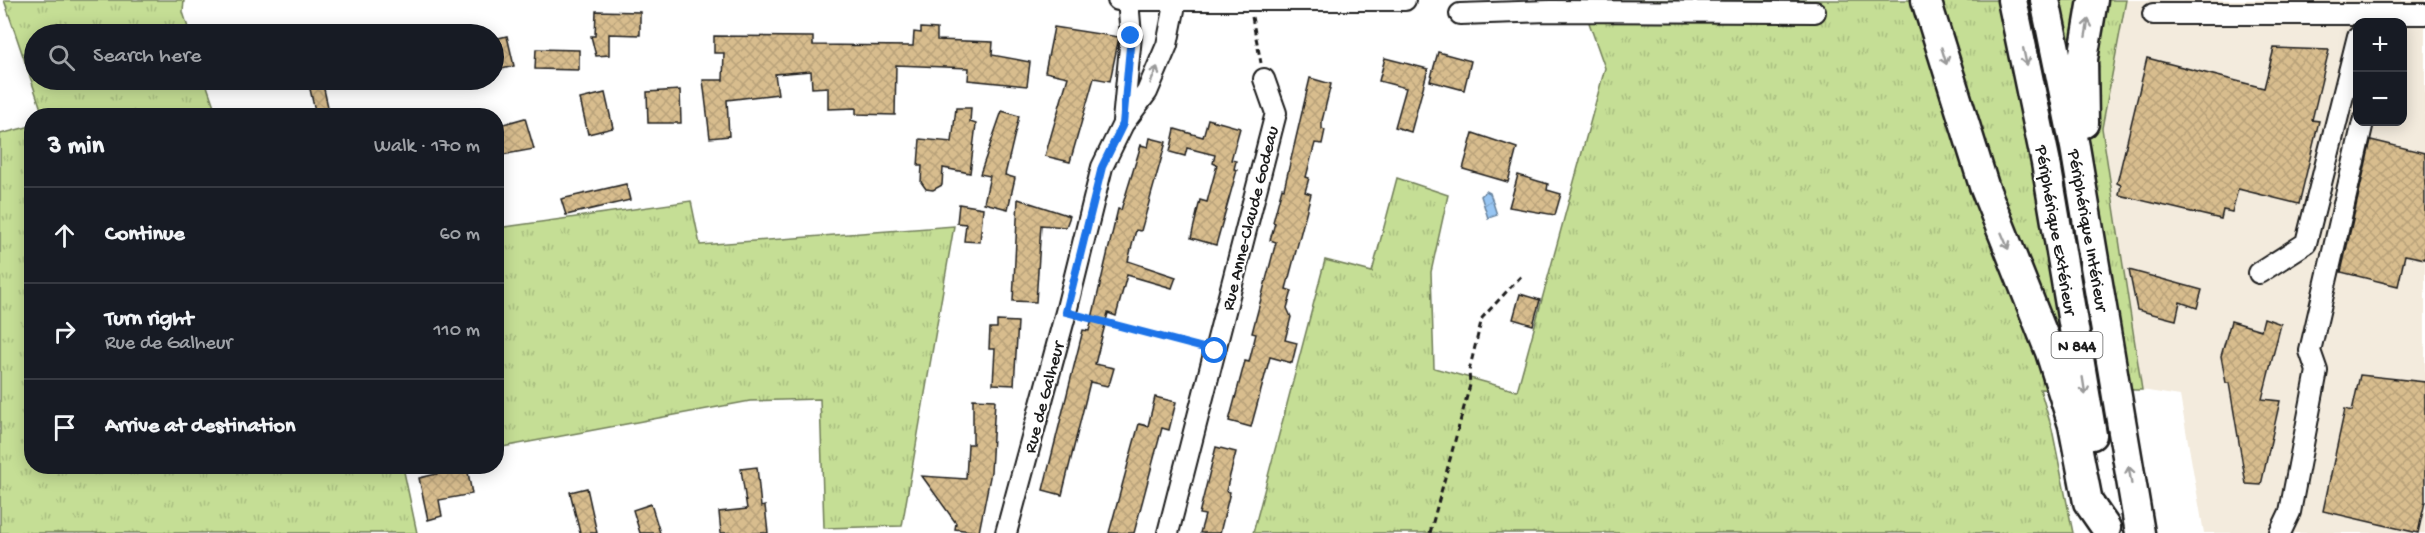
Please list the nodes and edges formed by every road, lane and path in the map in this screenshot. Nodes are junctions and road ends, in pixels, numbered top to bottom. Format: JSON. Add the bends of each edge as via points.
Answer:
{"nodes":[{"id":1,"x":1118,"y":0,"type":"edge"},
{"id":2,"x":1128,"y":0,"type":"edge"},
{"id":3,"x":1176,"y":0,"type":"edge"},
{"id":4,"x":1249,"y":0,"type":"edge"},
{"id":5,"x":1405,"y":0,"type":"edge"},
{"id":6,"x":1926,"y":0,"type":"edge"},
{"id":7,"x":2012,"y":0,"type":"edge"},
{"id":8,"x":2045,"y":0,"type":"edge"},
{"id":9,"x":2093,"y":0,"type":"edge"},
{"id":10,"x":1550,"y":6,"type":"edge"},
{"id":11,"x":1815,"y":12,"type":"dead end"},
{"id":12,"x":1460,"y":14,"type":"dead end"},
{"id":13,"x":2153,"y":14,"type":"dead end"},
{"id":14,"x":2425,"y":14,"type":"edge"},
{"id":15,"x":2383,"y":18,"type":"edge"},
{"id":16,"x":2353,"y":19,"type":"edge"},
{"id":17,"x":2353,"y":56,"type":"edge"},
{"id":18,"x":1264,"y":78,"type":"joint"},
{"id":19,"x":1123,"y":124,"type":"junction"},
{"id":20,"x":2362,"y":126,"type":"edge"},
{"id":21,"x":2075,"y":147,"type":"junction"},
{"id":22,"x":2259,"y":273,"type":"dead end"},
{"id":23,"x":1523,"y":274,"type":"dead end"},
{"id":24,"x":1066,"y":312,"type":"junction"},
{"id":25,"x":1215,"y":351,"type":"junction"},
{"id":26,"x":2107,"y":530,"type":"edge"},
{"id":27,"x":1005,"y":533,"type":"edge"},
{"id":28,"x":1168,"y":533,"type":"edge"},
{"id":29,"x":1430,"y":533,"type":"edge"},
{"id":30,"x":2140,"y":533,"type":"edge"},
{"id":31,"x":2280,"y":533,"type":"edge"}],
"edges":[{"from":1,"to":2,"type":"street"},
{"from":2,"to":3,"type":"street"},
{"from":2,"to":19,"type":"street","name":"Rue de Galheur","via":[[1131,36]]},
{"from":3,"to":4,"type":"street"},
{"from":19,"to":3,"type":"street","name":"Rue de Galheur","one_way":true,"via":[[1147,92],[1167,45]]},
{"from":4,"to":5,"type":"street"},
{"from":4,"to":18,"type":"path"},
{"from":6,"to":26,"type":"highway","one_way":true,"via":[[1984,186],[2053,361],[2073,425],[2088,502]]},
{"from":7,"to":26,"type":"highway","name":"Périphérique Extérieur","number":"N 844","one_way":true,"via":[[2046,162]]},
{"from":8,"to":21,"type":"highway","name":"Périphérique Intérieur","number":"N 844"},
{"from":21,"to":9,"type":"highway","one_way":true,"via":[[2085,121],[2083,60]]},
{"from":10,"to":11,"type":"street"},
{"from":10,"to":12,"type":"street"},
{"from":13,"to":16,"type":"street"},
{"from":14,"to":15,"type":"street"},
{"from":17,"to":22,"type":"street","via":[[2306,243]]},
{"from":18,"to":25,"type":"street","name":"Rue Anne-Claude Godeau","via":[[1276,113]]},
{"from":19,"to":24,"type":"street","name":"Rue de Galheur","via":[[1102,167]]},
{"from":20,"to":31,"type":"street","via":[[2310,351],[2317,371],[2290,512]]},
{"from":30,"to":21,"type":"highway","name":"Périphérique Intérieur","number":"N 844","one_way":true},
{"from":23,"to":29,"type":"path","via":[[1482,318],[1470,385]]},
{"from":24,"to":25,"type":"path"},
{"from":24,"to":27,"type":"street","name":"Rue de Galheur"},
{"from":25,"to":28,"type":"street","name":"Rue Anne-Claude Godeau"}]}
